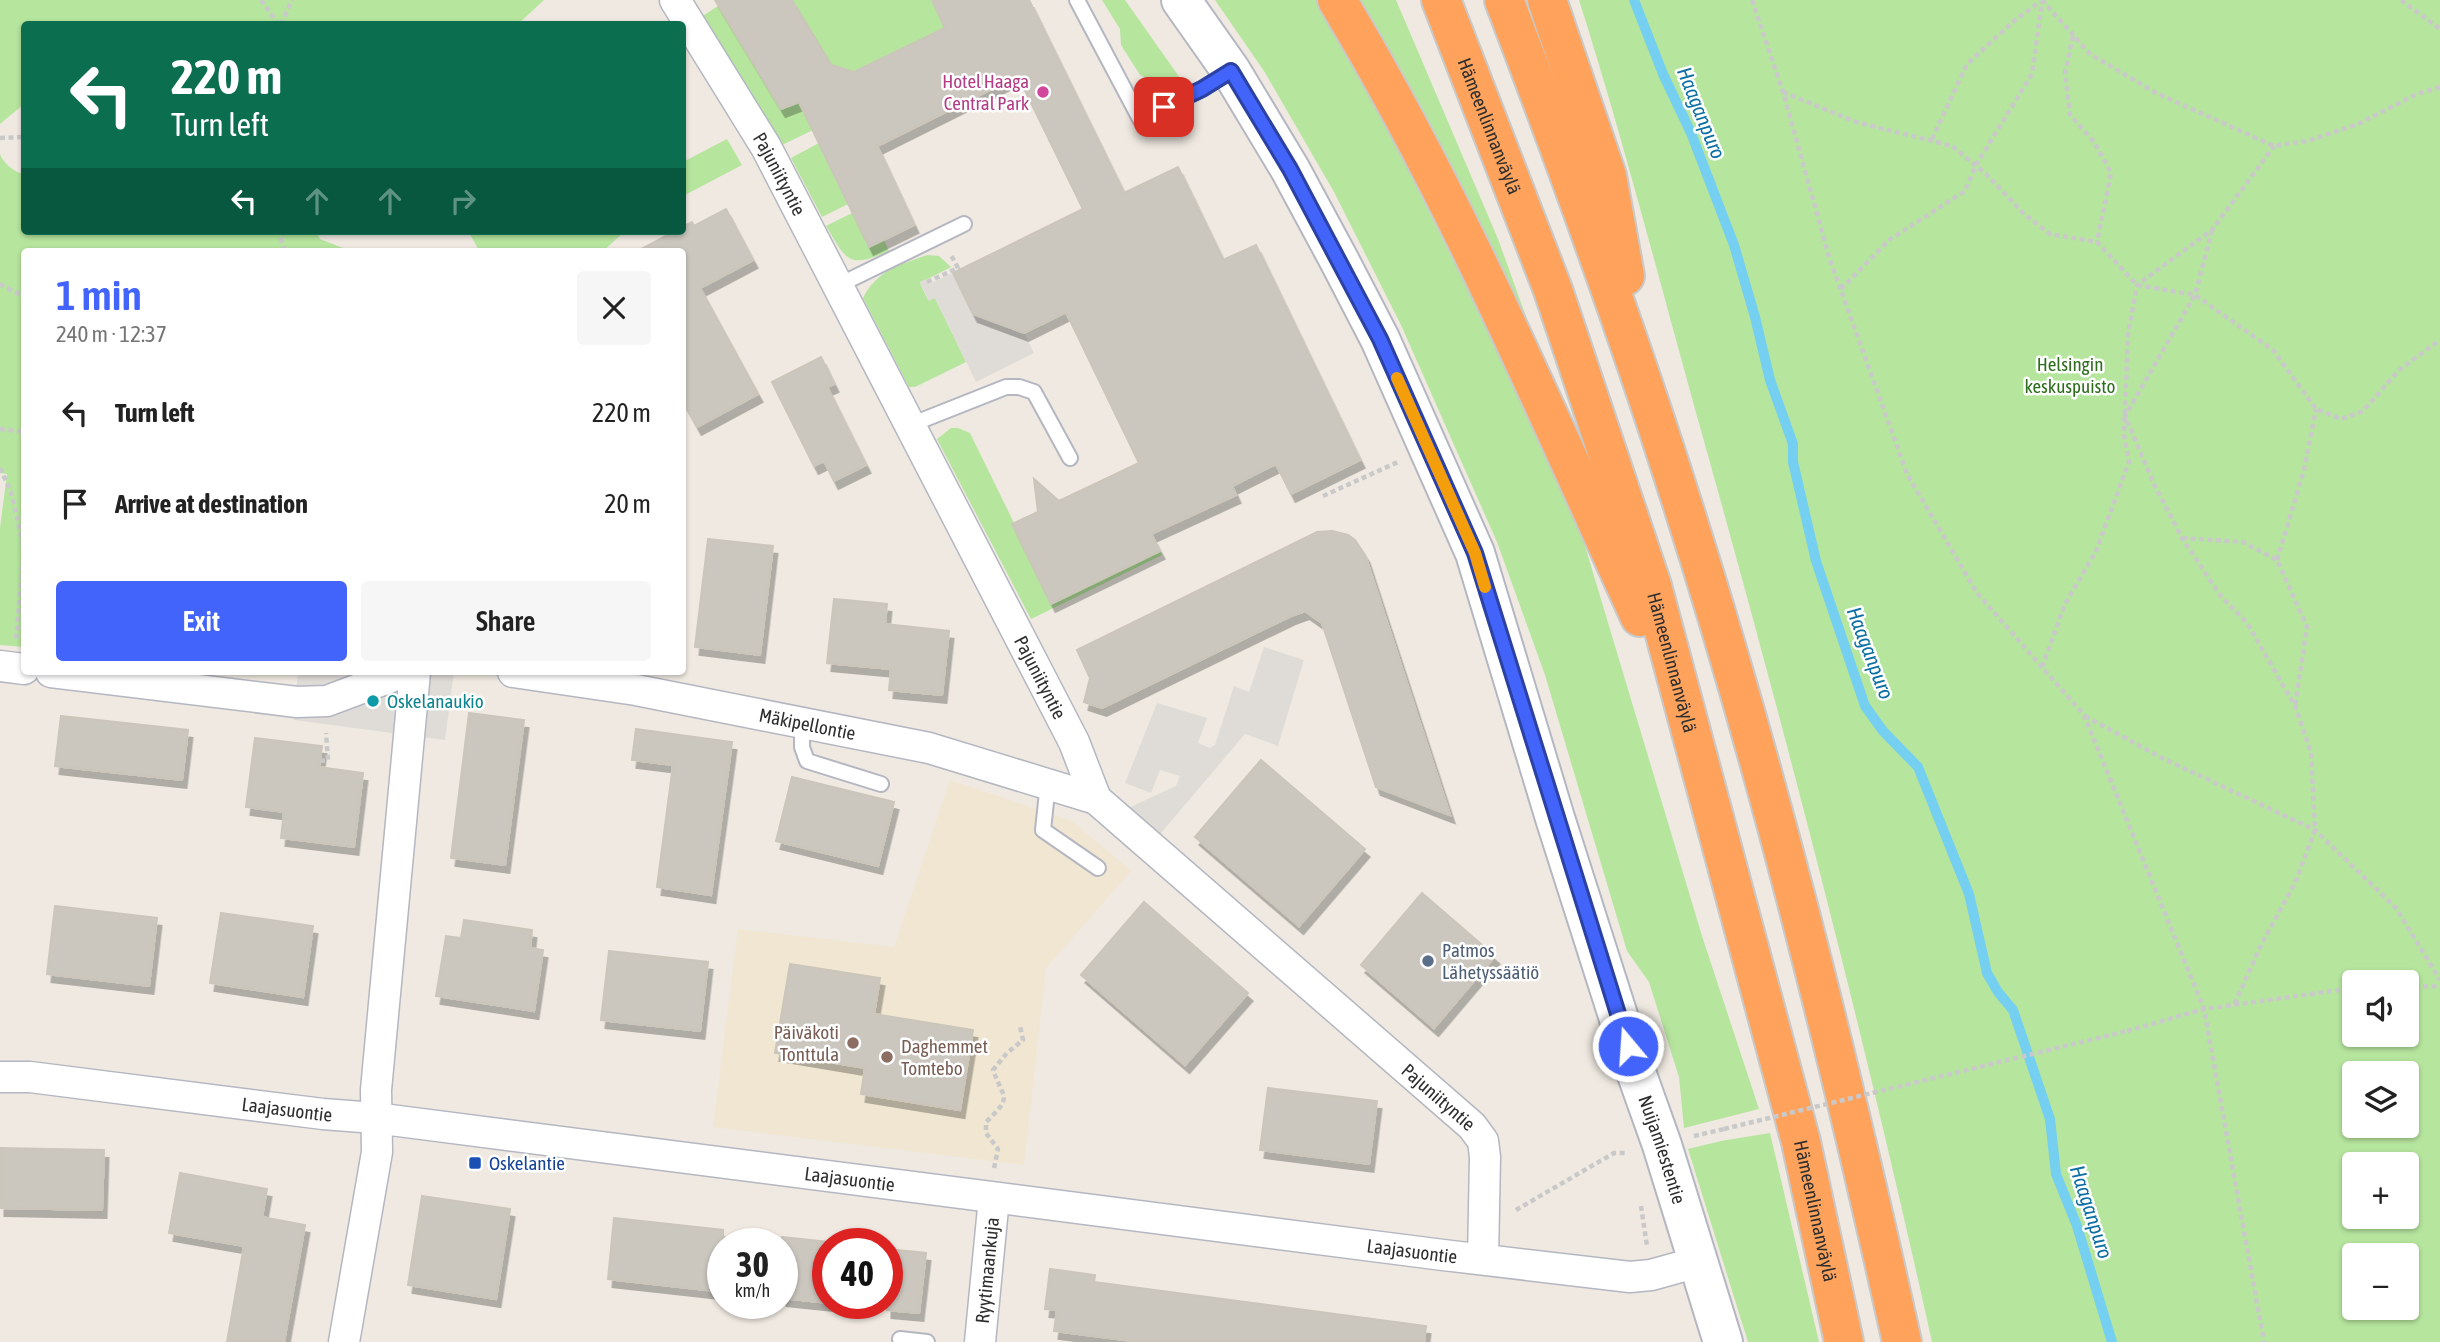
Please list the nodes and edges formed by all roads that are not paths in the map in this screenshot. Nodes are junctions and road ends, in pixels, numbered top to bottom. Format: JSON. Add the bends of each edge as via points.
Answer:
{"nodes":[{"id":1,"x":675,"y":0,"type":"edge"},
{"id":2,"x":1077,"y":0,"type":"edge"},
{"id":3,"x":1181,"y":0,"type":"edge"},
{"id":4,"x":1337,"y":0,"type":"edge"},
{"id":5,"x":1441,"y":0,"type":"edge"},
{"id":6,"x":1504,"y":0,"type":"edge"},
{"id":7,"x":1547,"y":0,"type":"edge"},
{"id":8,"x":1231,"y":71,"type":"junction"},
{"id":9,"x":964,"y":223,"type":"dead end"},
{"id":10,"x":837,"y":286,"type":"junction"},
{"id":11,"x":1646,"y":392,"type":"junction"},
{"id":12,"x":910,"y":425,"type":"junction"},
{"id":13,"x":1070,"y":458,"type":"dead end"},
{"id":14,"x":76,"y":675,"type":"edge"},
{"id":15,"x":396,"y":675,"type":"edge"},
{"id":16,"x":415,"y":675,"type":"edge"},
{"id":17,"x":534,"y":675,"type":"edge"},
{"id":18,"x":802,"y":722,"type":"junction"},
{"id":19,"x":1689,"y":723,"type":"junction"},
{"id":20,"x":881,"y":783,"type":"dead end"},
{"id":21,"x":1048,"y":783,"type":"junction"},
{"id":22,"x":1096,"y":799,"type":"junction"},
{"id":23,"x":1098,"y":868,"type":"dead end"},
{"id":24,"x":0,"y":1077,"type":"edge"},
{"id":25,"x":375,"y":1118,"type":"junction"},
{"id":26,"x":994,"y":1183,"type":"junction"},
{"id":27,"x":1483,"y":1259,"type":"junction"},
{"id":28,"x":1698,"y":1262,"type":"junction"},
{"id":29,"x":900,"y":1339,"type":"dead end"},
{"id":30,"x":344,"y":1342,"type":"edge"},
{"id":31,"x":927,"y":1342,"type":"edge"},
{"id":32,"x":980,"y":1342,"type":"edge"},
{"id":33,"x":1723,"y":1342,"type":"edge"},
{"id":34,"x":1844,"y":1342,"type":"edge"},
{"id":35,"x":1902,"y":1342,"type":"edge"}],
"edges":[{"from":1,"to":10,"type":"street","name":"Pajuniityntie","via":[[766,147]]},
{"from":2,"to":8,"type":"lane","via":[[1140,119]]},
{"from":3,"to":8,"type":"street","name":"Nuijamiestentie"},
{"from":4,"to":19,"type":"highway","via":[[1426,159]]},
{"from":5,"to":19,"type":"highway","name":"Hämeenlinnanväylä","via":[[1553,290],[1652,586]]},
{"from":6,"to":11,"type":"highway"},
{"from":7,"to":11,"type":"highway","via":[[1607,176]]},
{"from":8,"to":28,"type":"street","name":"Nuijamiestentie","via":[[1290,169],[1380,339],[1475,553]]},
{"from":9,"to":10,"type":"lane"},
{"from":10,"to":12,"type":"street","name":"Pajuniityntie"},
{"from":11,"to":35,"type":"highway","via":[[1742,702],[1805,934]]},
{"from":12,"to":13,"type":"lane","via":[[1006,387],[1019,387],[1034,392]]},
{"from":12,"to":22,"type":"street","name":"Pajuniityntie","via":[[1074,742]]},
{"from":14,"to":15,"type":"street","via":[[298,702],[327,701]]},
{"from":16,"to":25,"type":"street"},
{"from":17,"to":18,"type":"street","name":"Mäkipellontie"},
{"from":18,"to":20,"type":"lane","via":[[807,761]]},
{"from":18,"to":21,"type":"street","name":"Mäkipellontie","via":[[929,748]]},
{"from":19,"to":34,"type":"highway","name":"Hämeenlinnanväylä","via":[[1801,1142]]},
{"from":21,"to":22,"type":"street","name":"Mäkipellontie"},
{"from":21,"to":23,"type":"lane","via":[[1042,830]]},
{"from":22,"to":27,"type":"street","name":"Pajuniityntie","via":[[1472,1126],[1483,1142],[1485,1157]]},
{"from":24,"to":25,"type":"street","name":"Laajasuontie"},
{"from":25,"to":26,"type":"street","name":"Laajasuontie"},
{"from":25,"to":30,"type":"street","via":[[377,1152]]},
{"from":26,"to":27,"type":"street","name":"Laajasuontie"},
{"from":26,"to":32,"type":"street","name":"Ryytimaankuja"},
{"from":27,"to":28,"type":"street","name":"Laajasuontie","via":[[1630,1277]]},
{"from":28,"to":33,"type":"street","name":"Nuijamiestentie"},
{"from":29,"to":31,"type":"lane"}]}
